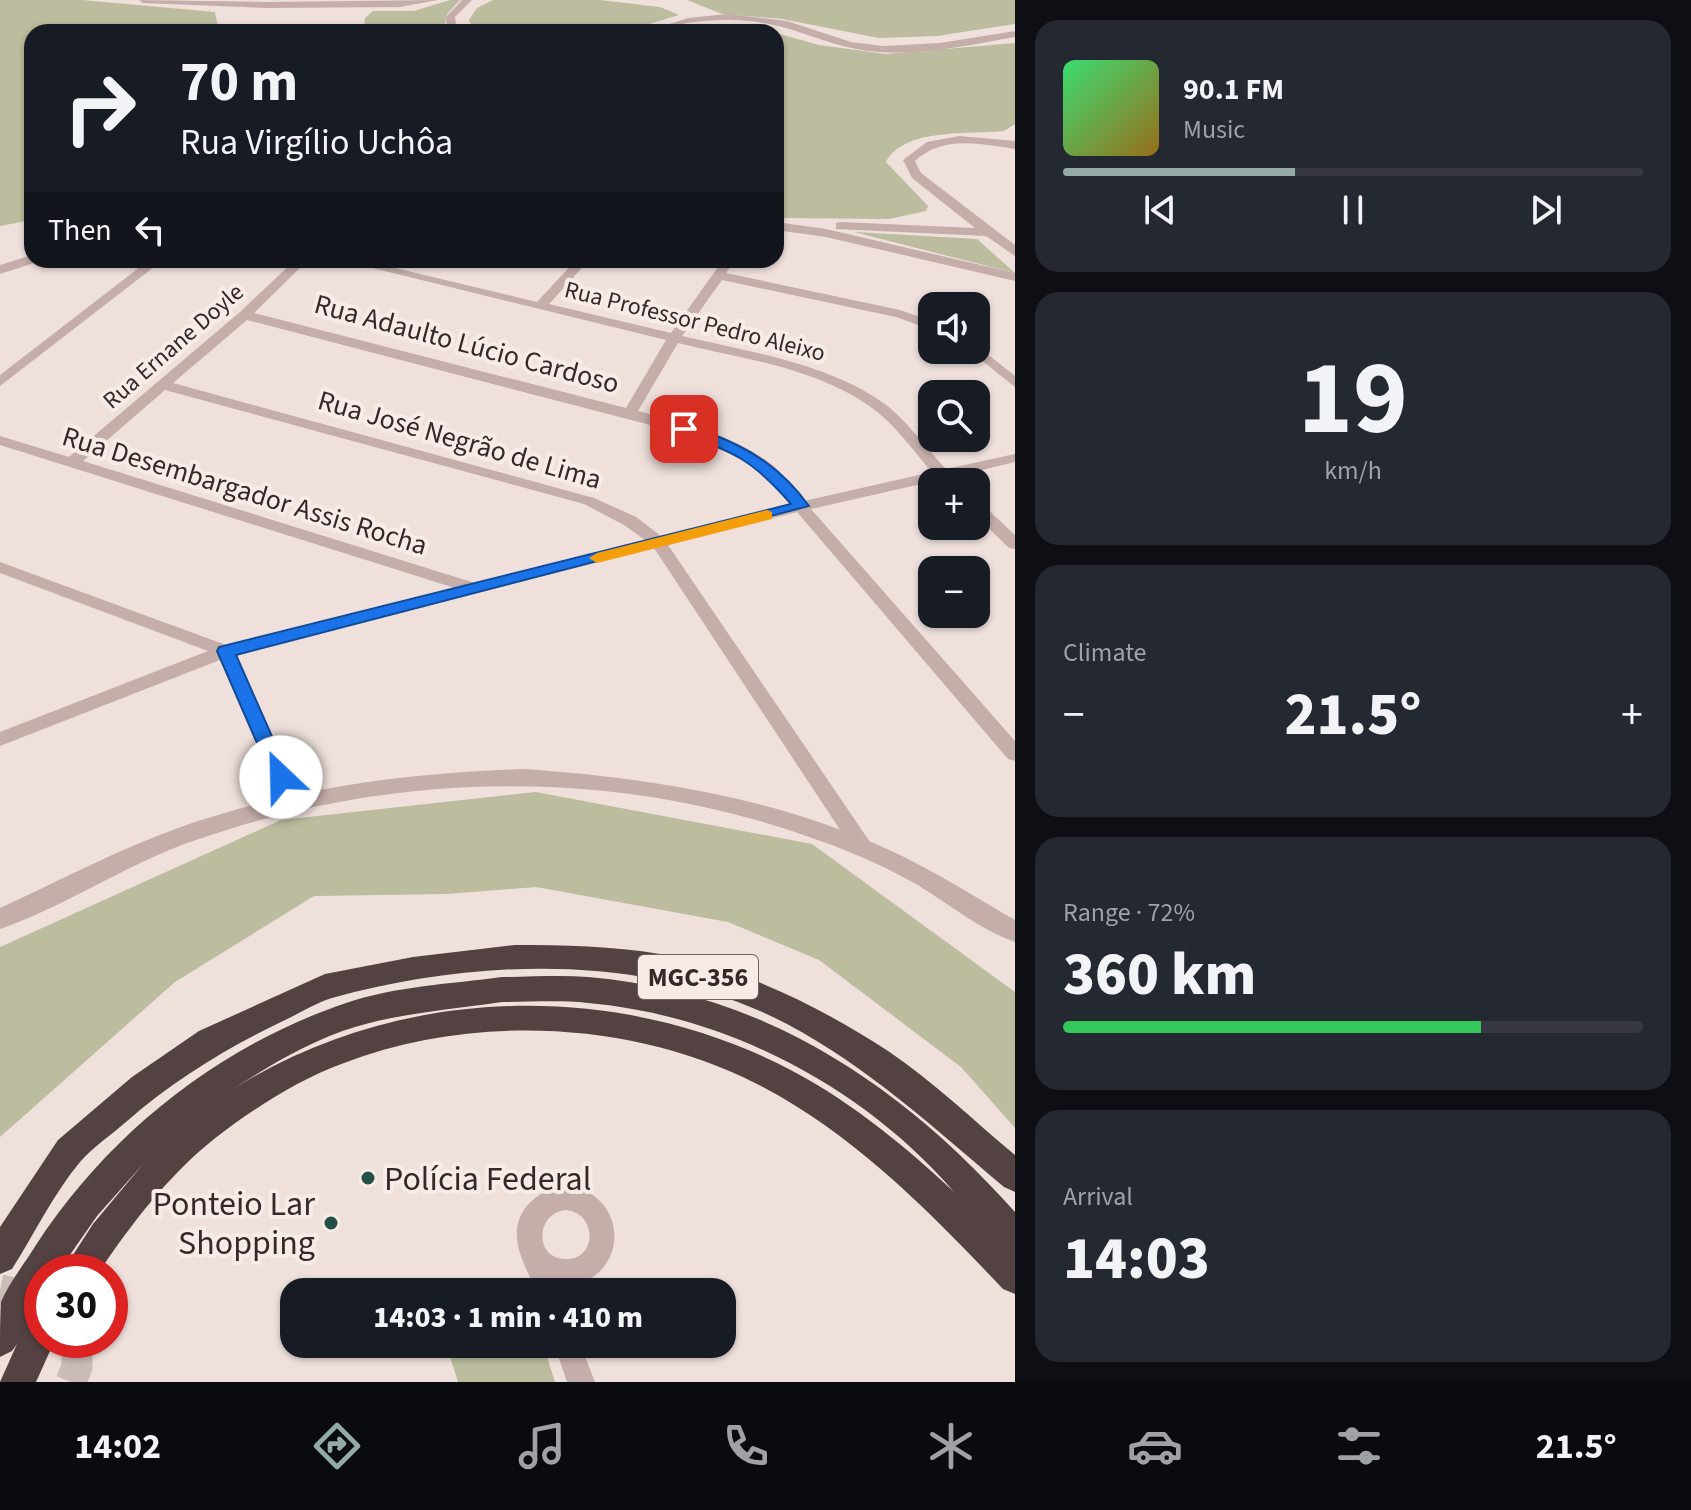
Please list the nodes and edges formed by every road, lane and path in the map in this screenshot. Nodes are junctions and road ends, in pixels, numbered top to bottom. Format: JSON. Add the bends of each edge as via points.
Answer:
{"nodes":[{"id":1,"x":143,"y":0,"type":"edge"},
{"id":2,"x":434,"y":0,"type":"edge"},
{"id":3,"x":468,"y":0,"type":"edge"},
{"id":4,"x":451,"y":24,"type":"edge"},
{"id":5,"x":672,"y":24,"type":"edge"},
{"id":6,"x":769,"y":24,"type":"edge"},
{"id":7,"x":784,"y":26,"type":"edge"},
{"id":8,"x":1015,"y":34,"type":"edge"},
{"id":9,"x":1015,"y":145,"type":"edge"},
{"id":10,"x":784,"y":225,"type":"edge"},
{"id":11,"x":784,"y":226,"type":"edge"},
{"id":12,"x":985,"y":232,"type":"junction"},
{"id":13,"x":1013,"y":249,"type":"edge"},
{"id":14,"x":24,"y":262,"type":"edge"},
{"id":15,"x":147,"y":268,"type":"edge"},
{"id":16,"x":294,"y":268,"type":"edge"},
{"id":17,"x":379,"y":268,"type":"edge"},
{"id":18,"x":576,"y":268,"type":"edge"},
{"id":19,"x":723,"y":268,"type":"edge"},
{"id":20,"x":0,"y":270,"type":"edge"},
{"id":21,"x":718,"y":275,"type":"junction"},
{"id":22,"x":1015,"y":277,"type":"edge"},
{"id":23,"x":539,"y":307,"type":"junction"},
{"id":24,"x":245,"y":315,"type":"junction"},
{"id":25,"x":918,"y":321,"type":"edge"},
{"id":26,"x":675,"y":337,"type":"junction"},
{"id":27,"x":990,"y":361,"type":"edge"},
{"id":28,"x":0,"y":382,"type":"edge"},
{"id":29,"x":1015,"y":383,"type":"edge"},
{"id":30,"x":163,"y":385,"type":"junction"},
{"id":31,"x":629,"y":414,"type":"junction"},
{"id":32,"x":0,"y":440,"type":"edge"},
{"id":33,"x":1015,"y":458,"type":"edge"},
{"id":34,"x":71,"y":463,"type":"junction"},
{"id":35,"x":937,"y":468,"type":"edge"},
{"id":36,"x":983,"y":468,"type":"edge"},
{"id":37,"x":918,"y":484,"type":"edge"},
{"id":38,"x":802,"y":506,"type":"junction"},
{"id":39,"x":990,"y":520,"type":"edge"},
{"id":40,"x":659,"y":543,"type":"junction"},
{"id":41,"x":1015,"y":544,"type":"edge"},
{"id":42,"x":3,"y":572,"type":"edge"},
{"id":43,"x":474,"y":588,"type":"junction"},
{"id":44,"x":225,"y":651,"type":"junction"},
{"id":45,"x":0,"y":739,"type":"edge"},
{"id":46,"x":1015,"y":754,"type":"edge"},
{"id":47,"x":292,"y":802,"type":"junction"},
{"id":48,"x":863,"y":848,"type":"junction"},
{"id":49,"x":0,"y":919,"type":"edge"},
{"id":50,"x":1015,"y":932,"type":"edge"},
{"id":51,"x":1015,"y":1176,"type":"edge"},
{"id":52,"x":1015,"y":1237,"type":"edge"},
{"id":53,"x":93,"y":1254,"type":"edge"},
{"id":54,"x":535,"y":1255,"type":"dead end"},
{"id":55,"x":0,"y":1257,"type":"edge"},
{"id":56,"x":1015,"y":1277,"type":"edge"},
{"id":57,"x":544,"y":1278,"type":"edge"},
{"id":58,"x":0,"y":1339,"type":"edge"},
{"id":59,"x":29,"y":1358,"type":"edge"},
{"id":60,"x":572,"y":1358,"type":"edge"},
{"id":61,"x":17,"y":1382,"type":"edge"},
{"id":62,"x":581,"y":1382,"type":"edge"}],
"edges":[{"from":1,"to":2,"type":"street","via":[[267,5]]},
{"from":3,"to":4,"type":"street","via":[[450,15]]},
{"from":5,"to":6,"type":"street","via":[[712,16]]},
{"from":7,"to":8,"type":"street","via":[[863,47],[961,45]]},
{"from":9,"to":12,"type":"street","via":[[952,141],[925,147],[909,160],[916,175]]},
{"from":10,"to":12,"type":"street"},
{"from":11,"to":22,"type":"street"},
{"from":12,"to":13,"type":"street"},
{"from":14,"to":20,"type":"street"},
{"from":15,"to":28,"type":"street"},
{"from":16,"to":24,"type":"street","name":"Rua Ernane Doyle"},
{"from":17,"to":23,"type":"street","name":"Rua Professor Pedro Aleixo"},
{"from":18,"to":23,"type":"street"},
{"from":19,"to":21,"type":"street"},
{"from":21,"to":25,"type":"street"},
{"from":21,"to":26,"type":"street"},
{"from":23,"to":26,"type":"street","name":"Rua Professor Pedro Aleixo"},
{"from":24,"to":30,"type":"street","name":"Rua Ernane Doyle"},
{"from":24,"to":31,"type":"street","name":"Rua Adaulto Lúcio Cardoso"},
{"from":26,"to":31,"type":"street"},
{"from":26,"to":35,"type":"street","name":"Rua Professor Pedro Aleixo","via":[[795,367],[840,384],[879,406]]},
{"from":27,"to":29,"type":"street"},
{"from":30,"to":34,"type":"street","name":"Rua Ernane Doyle"},
{"from":30,"to":40,"type":"street","name":"Rua José Negrão de Lima","via":[[589,501]]},
{"from":31,"to":38,"type":"street","name":"Rua Adaulto Lúcio Cardoso","via":[[742,450]]},
{"from":32,"to":34,"type":"street","name":"Rua Desembargador Assis Rocha"},
{"from":33,"to":36,"type":"street"},
{"from":34,"to":43,"type":"street","name":"Rua Desembargador Assis Rocha"},
{"from":37,"to":38,"type":"street"},
{"from":38,"to":40,"type":"street"},
{"from":38,"to":46,"type":"street","name":"Rua Adaulto Lúcio Cardoso"},
{"from":39,"to":41,"type":"street"},
{"from":40,"to":43,"type":"street"},
{"from":40,"to":48,"type":"street","name":"Rua José Negrão de Lima"},
{"from":42,"to":44,"type":"street"},
{"from":43,"to":44,"type":"street"},
{"from":44,"to":45,"type":"street"},
{"from":44,"to":47,"type":"street"},
{"from":47,"to":48,"type":"street","via":[[404,784],[549,775],[734,804]]},
{"from":47,"to":49,"type":"street","via":[[186,834]]},
{"from":48,"to":50,"type":"street"},
{"from":51,"to":55,"type":"highway","number":"MGC-356","via":[[879,1062],[796,1014],[733,987],[664,967],[594,958],[515,957],[413,969],[325,987],[210,1041],[143,1087],[69,1151]]},
{"from":52,"to":58,"type":"highway","number":"MGC-356","via":[[987,1201],[914,1133],[785,1043],[651,996],[571,986],[511,986],[347,1016],[260,1055],[203,1093],[119,1165],[37,1272]]},
{"from":53,"to":56,"type":"highway","via":[[142,1191],[199,1131],[267,1086],[353,1045],[437,1025],[587,1021],[652,1030],[715,1049],[768,1074],[890,1156]]},
{"from":54,"to":57,"type":"street"},
{"from":59,"to":61,"type":"highway"},
{"from":60,"to":62,"type":"street"}]}
